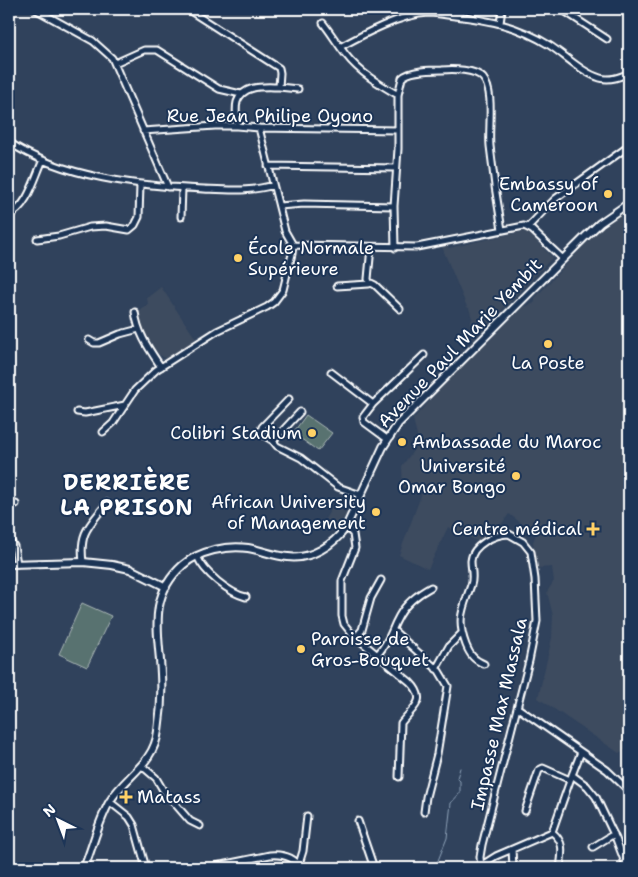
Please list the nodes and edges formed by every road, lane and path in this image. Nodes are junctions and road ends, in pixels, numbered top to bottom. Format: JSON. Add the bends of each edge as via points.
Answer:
{"nodes":[{"id":1,"x":35,"y":9,"type":"edge"},
{"id":2,"x":186,"y":9,"type":"edge"},
{"id":3,"x":502,"y":9,"type":"edge"},
{"id":4,"x":561,"y":9,"type":"edge"},
{"id":5,"x":323,"y":23,"type":"dead end"},
{"id":6,"x":500,"y":23,"type":"junction"},
{"id":7,"x":607,"y":39,"type":"dead end"},
{"id":8,"x":340,"y":47,"type":"junction"},
{"id":9,"x":115,"y":63,"type":"junction"},
{"id":10,"x":629,"y":73,"type":"edge"},
{"id":11,"x":279,"y":87,"type":"junction"},
{"id":12,"x":298,"y":89,"type":"dead end"},
{"id":13,"x":241,"y":94,"type":"junction"},
{"id":14,"x":398,"y":95,"type":"junction"},
{"id":15,"x":237,"y":126,"type":"junction"},
{"id":16,"x":259,"y":128,"type":"junction"},
{"id":17,"x":398,"y":130,"type":"junction"},
{"id":18,"x":143,"y":131,"type":"junction"},
{"id":19,"x":9,"y":142,"type":"edge"},
{"id":20,"x":629,"y":146,"type":"edge"},
{"id":21,"x":43,"y":160,"type":"junction"},
{"id":22,"x":268,"y":166,"type":"junction"},
{"id":23,"x":396,"y":168,"type":"junction"},
{"id":24,"x":140,"y":184,"type":"junction"},
{"id":25,"x":272,"y":185,"type":"junction"},
{"id":26,"x":168,"y":186,"type":"junction"},
{"id":27,"x":182,"y":188,"type":"junction"},
{"id":28,"x":629,"y":203,"type":"edge"},
{"id":29,"x":279,"y":206,"type":"junction"},
{"id":30,"x":394,"y":206,"type":"junction"},
{"id":31,"x":9,"y":215,"type":"edge"},
{"id":32,"x":181,"y":217,"type":"dead end"},
{"id":33,"x":528,"y":227,"type":"junction"},
{"id":34,"x":502,"y":230,"type":"junction"},
{"id":35,"x":37,"y":239,"type":"dead end"},
{"id":36,"x":293,"y":245,"type":"junction"},
{"id":37,"x":371,"y":247,"type":"junction"},
{"id":38,"x":395,"y":248,"type":"junction"},
{"id":39,"x":563,"y":259,"type":"junction"},
{"id":40,"x":370,"y":283,"type":"junction"},
{"id":41,"x":337,"y":286,"type":"dead end"},
{"id":42,"x":400,"y":310,"type":"dead end"},
{"id":43,"x":135,"y":312,"type":"dead end"},
{"id":44,"x":139,"y":329,"type":"junction"},
{"id":45,"x":89,"y":340,"type":"dead end"},
{"id":46,"x":424,"y":355,"type":"dead end"},
{"id":47,"x":158,"y":368,"type":"junction"},
{"id":48,"x":331,"y":372,"type":"dead end"},
{"id":49,"x":289,"y":399,"type":"dead end"},
{"id":50,"x":373,"y":404,"type":"junction"},
{"id":51,"x":125,"y":405,"type":"junction"},
{"id":52,"x":77,"y":412,"type":"dead end"},
{"id":53,"x":300,"y":412,"type":"dead end"},
{"id":54,"x":103,"y":432,"type":"dead end"},
{"id":55,"x":387,"y":439,"type":"junction"},
{"id":56,"x":273,"y":441,"type":"junction"},
{"id":57,"x":361,"y":495,"type":"junction"},
{"id":58,"x":107,"y":503,"type":"dead end"},
{"id":59,"x":16,"y":504,"type":"dead end"},
{"id":60,"x":9,"y":506,"type":"edge"},
{"id":61,"x":346,"y":527,"type":"junction"},
{"id":62,"x":9,"y":539,"type":"edge"},
{"id":63,"x":197,"y":556,"type":"junction"},
{"id":64,"x":83,"y":562,"type":"junction"},
{"id":65,"x":9,"y":564,"type":"edge"},
{"id":66,"x":17,"y":564,"type":"junction"},
{"id":67,"x":381,"y":580,"type":"dead end"},
{"id":68,"x":166,"y":587,"type":"junction"},
{"id":69,"x":431,"y":587,"type":"dead end"},
{"id":70,"x":246,"y":597,"type":"dead end"},
{"id":71,"x":393,"y":630,"type":"junction"},
{"id":72,"x":462,"y":634,"type":"junction"},
{"id":73,"x":356,"y":637,"type":"junction"},
{"id":74,"x":378,"y":654,"type":"junction"},
{"id":75,"x":484,"y":664,"type":"dead end"},
{"id":76,"x":436,"y":668,"type":"junction"},
{"id":77,"x":518,"y":708,"type":"junction"},
{"id":78,"x":581,"y":752,"type":"junction"},
{"id":79,"x":142,"y":766,"type":"junction"},
{"id":80,"x":399,"y":777,"type":"dead end"},
{"id":81,"x":571,"y":777,"type":"junction"},
{"id":82,"x":629,"y":791,"type":"edge"},
{"id":83,"x":110,"y":802,"type":"junction"},
{"id":84,"x":525,"y":811,"type":"dead end"},
{"id":85,"x":424,"y":812,"type":"dead end"},
{"id":86,"x":307,"y":816,"type":"dead end"},
{"id":87,"x":358,"y":821,"type":"dead end"},
{"id":88,"x":200,"y":826,"type":"dead end"},
{"id":89,"x":552,"y":832,"type":"junction"},
{"id":90,"x":614,"y":834,"type":"junction"},
{"id":91,"x":593,"y":847,"type":"dead end"},
{"id":92,"x":512,"y":849,"type":"junction"},
{"id":93,"x":300,"y":866,"type":"edge"},
{"id":94,"x":479,"y":867,"type":"edge"},
{"id":95,"x":84,"y":868,"type":"edge"},
{"id":96,"x":146,"y":868,"type":"edge"},
{"id":97,"x":206,"y":868,"type":"edge"},
{"id":98,"x":374,"y":868,"type":"edge"},
{"id":99,"x":513,"y":868,"type":"edge"},
{"id":100,"x":560,"y":868,"type":"edge"},
{"id":101,"x":627,"y":868,"type":"edge"}],
"edges":[{"from":1,"to":9,"type":"street","via":[[93,41]]},
{"from":2,"to":11,"type":"street","via":[[275,65],[280,73]]},
{"from":3,"to":6,"type":"street"},
{"from":4,"to":7,"type":"street"},
{"from":5,"to":8,"type":"street"},
{"from":6,"to":8,"type":"street","via":[[421,14],[361,35]]},
{"from":6,"to":10,"type":"street","via":[[548,44],[595,76],[612,79]]},
{"from":8,"to":14,"type":"street","via":[[362,72]]},
{"from":9,"to":13,"type":"street","via":[[144,50],[157,50],[219,89]]},
{"from":9,"to":18,"type":"street"},
{"from":11,"to":12,"type":"street"},
{"from":11,"to":13,"type":"street","via":[[257,87]]},
{"from":13,"to":15,"type":"street","via":[[237,102]]},
{"from":14,"to":17,"type":"street"},
{"from":14,"to":34,"type":"street","via":[[402,78],[411,73],[455,70],[478,74],[484,79],[489,92],[490,147]]},
{"from":15,"to":16,"type":"street","name":"Rue Jean Philipe Oyono"},
{"from":15,"to":18,"type":"street","name":"Rue Jean Philipe Oyono"},
{"from":16,"to":17,"type":"street","name":"Rue Jean Philipe Oyono"},
{"from":16,"to":22,"type":"street"},
{"from":17,"to":23,"type":"street"},
{"from":18,"to":26,"type":"street"},
{"from":19,"to":21,"type":"street"},
{"from":20,"to":33,"type":"street","via":[[562,193]]},
{"from":21,"to":24,"type":"street","via":[[67,169]]},
{"from":21,"to":31,"type":"street","via":[[20,206]]},
{"from":22,"to":23,"type":"street"},
{"from":22,"to":25,"type":"street"},
{"from":23,"to":30,"type":"street"},
{"from":24,"to":26,"type":"street"},
{"from":24,"to":35,"type":"street","via":[[138,222],[129,230],[90,227]]},
{"from":25,"to":27,"type":"street","via":[[242,190]]},
{"from":25,"to":29,"type":"street"},
{"from":26,"to":27,"type":"street"},
{"from":27,"to":32,"type":"street"},
{"from":28,"to":39,"type":"main road","name":"Avenue Paul Marie Yembit","via":[[600,223]]},
{"from":29,"to":30,"type":"street"},
{"from":29,"to":36,"type":"street"},
{"from":30,"to":38,"type":"street"},
{"from":33,"to":34,"type":"street"},
{"from":33,"to":39,"type":"street"},
{"from":34,"to":38,"type":"street","via":[[429,245]]},
{"from":36,"to":37,"type":"street"},
{"from":36,"to":47,"type":"street","via":[[283,290],[274,302],[217,331]]},
{"from":37,"to":38,"type":"street"},
{"from":37,"to":40,"type":"street"},
{"from":39,"to":55,"type":"main road","name":"Avenue Paul Marie Yembit","via":[[409,412]]},
{"from":40,"to":41,"type":"street"},
{"from":40,"to":42,"type":"street"},
{"from":43,"to":44,"type":"street"},
{"from":44,"to":45,"type":"street","via":[[99,343]]},
{"from":44,"to":47,"type":"street"},
{"from":46,"to":50,"type":"street"},
{"from":47,"to":51,"type":"street","via":[[135,390]]},
{"from":48,"to":50,"type":"street"},
{"from":49,"to":56,"type":"street","via":[[261,429],[262,434]]},
{"from":50,"to":55,"type":"street","via":[[362,417]]},
{"from":51,"to":52,"type":"street"},
{"from":51,"to":54,"type":"street"},
{"from":53,"to":56,"type":"street"},
{"from":55,"to":57,"type":"main road","name":"Avenue Paul Marie Yembit"},
{"from":56,"to":57,"type":"street","via":[[338,487]]},
{"from":57,"to":61,"type":"main road","name":"Avenue Paul Marie Yembit"},
{"from":58,"to":64,"type":"street","via":[[82,538]]},
{"from":59,"to":60,"type":"street"},
{"from":61,"to":63,"type":"main road","name":"Avenue Paul Marie Yembit","via":[[330,544],[302,557],[286,557],[242,547]]},
{"from":61,"to":73,"type":"street","via":[[353,534],[356,548],[342,581],[342,616],[347,630]]},
{"from":62,"to":66,"type":"street","via":[[14,546]]},
{"from":63,"to":68,"type":"main road","name":"Avenue Paul Marie Yembit","via":[[176,571]]},
{"from":63,"to":70,"type":"street","via":[[216,580]]},
{"from":64,"to":66,"type":"main road"},
{"from":64,"to":68,"type":"main road","via":[[123,566]]},
{"from":65,"to":66,"type":"main road"},
{"from":67,"to":73,"type":"street","via":[[371,598],[362,630]]},
{"from":68,"to":79,"type":"main road","name":"Avenue Paul Marie Yembit","via":[[157,617],[161,681],[158,730],[150,755]]},
{"from":69,"to":71,"type":"street","via":[[417,595],[403,610]]},
{"from":71,"to":74,"type":"street"},
{"from":71,"to":76,"type":"street"},
{"from":72,"to":75,"type":"street","name":"Impasse Max Massala","via":[[471,655]]},
{"from":72,"to":76,"type":"street","via":[[449,646]]},
{"from":72,"to":77,"type":"street","name":"Impasse Max Massala","via":[[462,613],[472,581],[472,556],[494,536],[515,536],[531,552],[537,601],[537,621]]},
{"from":73,"to":74,"type":"street"},
{"from":74,"to":80,"type":"street","via":[[410,682],[418,695],[414,710],[401,723]]},
{"from":76,"to":85,"type":"street","via":[[447,684],[447,696]]},
{"from":77,"to":78,"type":"street"},
{"from":77,"to":94,"type":"street","name":"Impasse Max Massala"},
{"from":78,"to":81,"type":"street"},
{"from":78,"to":82,"type":"street"},
{"from":79,"to":83,"type":"main road","name":"Avenue Paul Marie Yembit"},
{"from":79,"to":88,"type":"street","via":[[156,778],[162,790],[190,821]]},
{"from":81,"to":84,"type":"street","via":[[543,768],[539,770]]},
{"from":81,"to":89,"type":"street"},
{"from":81,"to":90,"type":"street","via":[[591,790]]},
{"from":83,"to":95,"type":"main road","name":"Avenue Paul Marie Yembit"},
{"from":83,"to":96,"type":"street","via":[[134,825]]},
{"from":86,"to":93,"type":"street"},
{"from":87,"to":98,"type":"street"},
{"from":89,"to":92,"type":"street"},
{"from":89,"to":100,"type":"street","via":[[562,846]]},
{"from":90,"to":91,"type":"street"},
{"from":90,"to":101,"type":"street"},
{"from":92,"to":94,"type":"street"},
{"from":92,"to":99,"type":"street"},
{"from":93,"to":97,"type":"street","via":[[286,856],[270,855]]}]}
